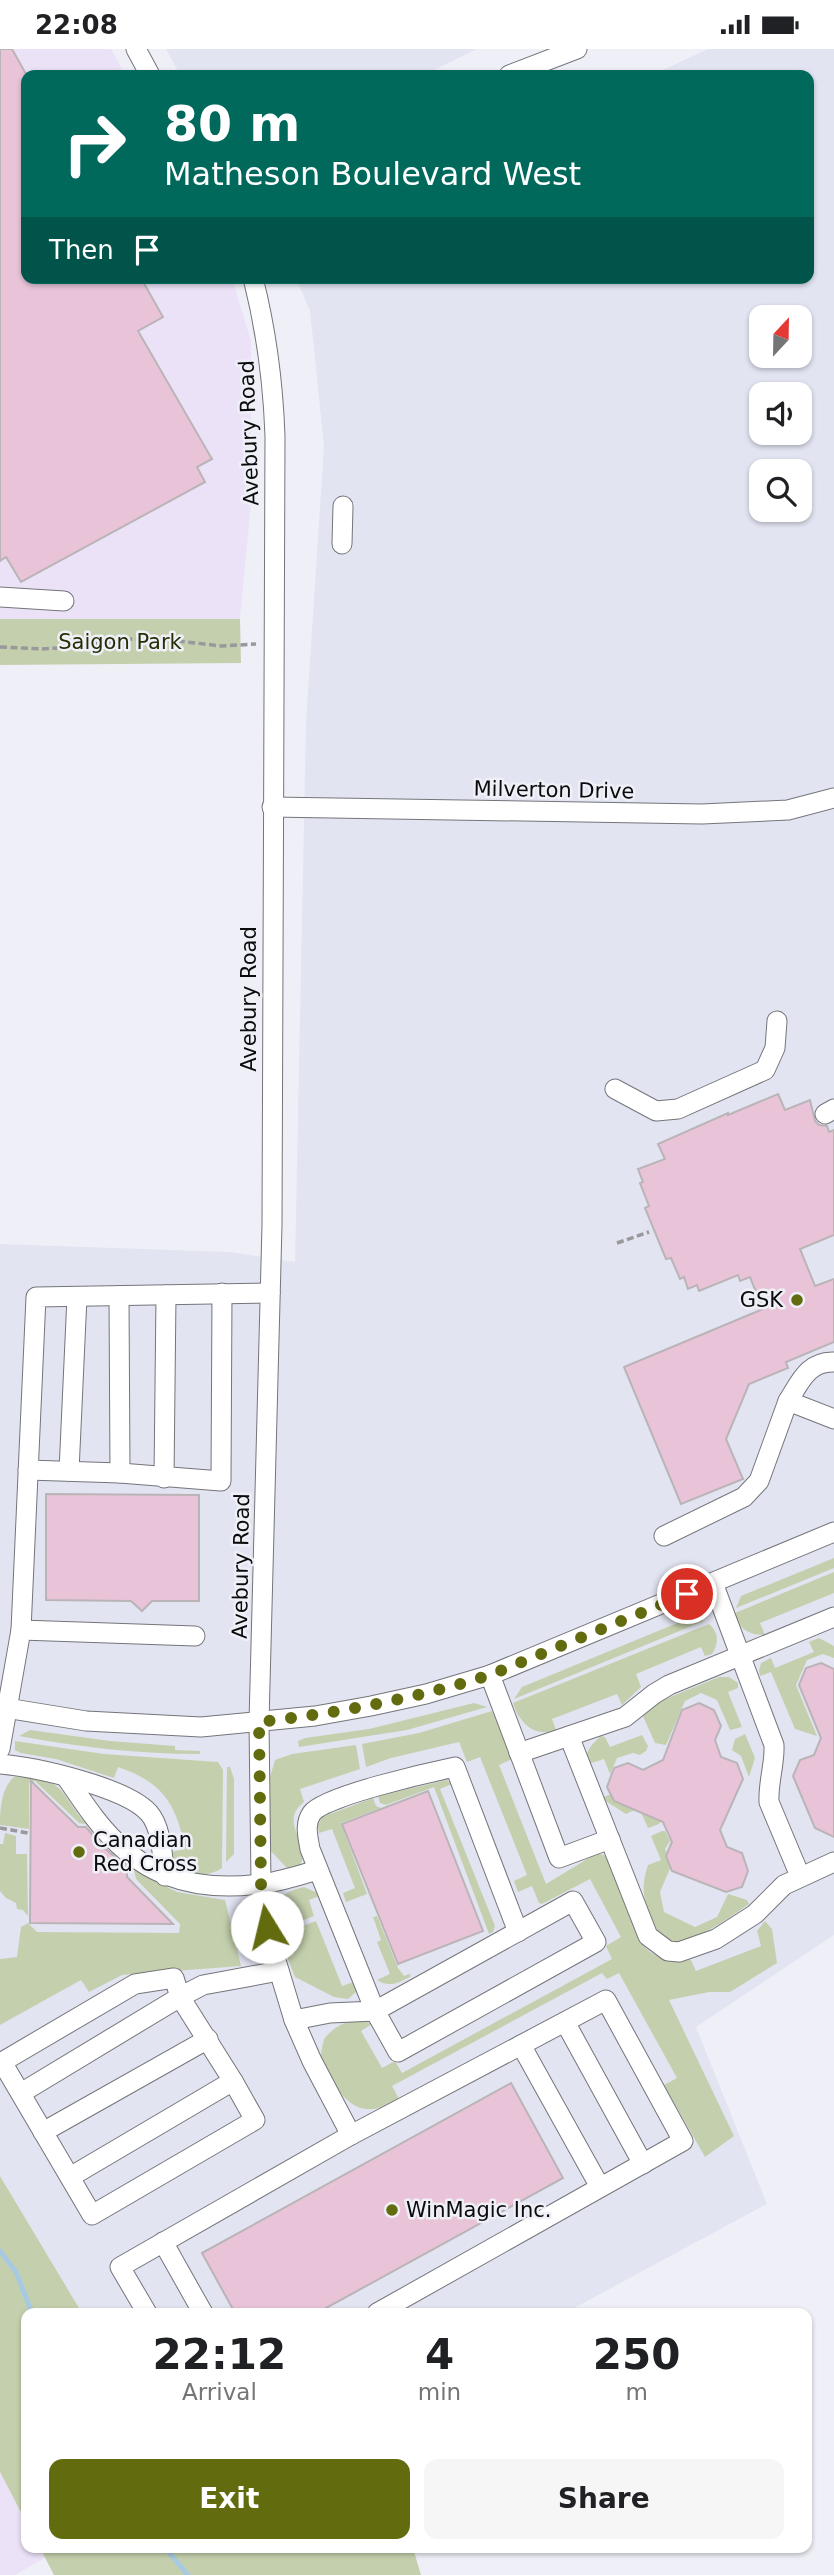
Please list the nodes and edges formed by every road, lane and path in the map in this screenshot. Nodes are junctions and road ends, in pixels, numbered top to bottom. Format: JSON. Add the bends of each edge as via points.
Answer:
{"nodes":[{"id":1,"x":136,"y":49,"type":"edge"},
{"id":2,"x":577,"y":49,"type":"edge"},
{"id":3,"x":147,"y":70,"type":"edge"},
{"id":4,"x":522,"y":70,"type":"edge"},
{"id":5,"x":254,"y":284,"type":"edge"},
{"id":6,"x":343,"y":506,"type":"dead end"},
{"id":7,"x":342,"y":544,"type":"dead end"},
{"id":8,"x":0,"y":597,"type":"edge"},
{"id":9,"x":64,"y":601,"type":"dead end"},
{"id":10,"x":273,"y":643,"type":"junction"},
{"id":11,"x":0,"y":647,"type":"edge"},
{"id":12,"x":834,"y":798,"type":"edge"},
{"id":13,"x":272,"y":807,"type":"junction"},
{"id":14,"x":777,"y":1021,"type":"dead end"},
{"id":15,"x":615,"y":1089,"type":"dead end"},
{"id":16,"x":649,"y":1232,"type":"dead end"},
{"id":17,"x":617,"y":1243,"type":"dead end"},
{"id":18,"x":222,"y":1293,"type":"junction"},
{"id":19,"x":270,"y":1293,"type":"junction"},
{"id":20,"x":166,"y":1295,"type":"junction"},
{"id":21,"x":119,"y":1296,"type":"junction"},
{"id":22,"x":77,"y":1297,"type":"junction"},
{"id":23,"x":834,"y":1362,"type":"edge"},
{"id":24,"x":788,"y":1401,"type":"junction"},
{"id":25,"x":834,"y":1419,"type":"edge"},
{"id":26,"x":28,"y":1470,"type":"junction"},
{"id":27,"x":69,"y":1471,"type":"junction"},
{"id":28,"x":120,"y":1473,"type":"junction"},
{"id":29,"x":164,"y":1478,"type":"junction"},
{"id":30,"x":834,"y":1532,"type":"edge"},
{"id":31,"x":664,"y":1536,"type":"dead end"},
{"id":32,"x":713,"y":1583,"type":"junction"},
{"id":33,"x":834,"y":1617,"type":"edge"},
{"id":34,"x":809,"y":1627,"type":"junction"},
{"id":35,"x":21,"y":1630,"type":"junction"},
{"id":36,"x":834,"y":1633,"type":"edge"},
{"id":37,"x":195,"y":1636,"type":"dead end"},
{"id":38,"x":741,"y":1654,"type":"junction"},
{"id":39,"x":490,"y":1675,"type":"junction"},
{"id":40,"x":4,"y":1708,"type":"edge"},
{"id":41,"x":259,"y":1722,"type":"junction"},
{"id":42,"x":569,"y":1736,"type":"junction"},
{"id":43,"x":0,"y":1749,"type":"edge"},
{"id":44,"x":519,"y":1753,"type":"junction"},
{"id":45,"x":0,"y":1764,"type":"edge"},
{"id":46,"x":66,"y":1777,"type":"junction"},
{"id":47,"x":0,"y":1828,"type":"edge"},
{"id":48,"x":28,"y":1833,"type":"dead end"},
{"id":49,"x":610,"y":1839,"type":"junction"},
{"id":50,"x":834,"y":1862,"type":"edge"},
{"id":51,"x":318,"y":1870,"type":"junction"},
{"id":52,"x":165,"y":1875,"type":"junction"},
{"id":53,"x":800,"y":1876,"type":"junction"},
{"id":54,"x":261,"y":1884,"type":"junction"},
{"id":55,"x":518,"y":1932,"type":"junction"},
{"id":56,"x":279,"y":1971,"type":"junction"},
{"id":57,"x":180,"y":1997,"type":"junction"},
{"id":58,"x":375,"y":2011,"type":"junction"},
{"id":59,"x":294,"y":2020,"type":"junction"},
{"id":60,"x":565,"y":2022,"type":"junction"},
{"id":61,"x":208,"y":2039,"type":"junction"},
{"id":62,"x":521,"y":2045,"type":"junction"},
{"id":63,"x":233,"y":2081,"type":"junction"},
{"id":64,"x":20,"y":2092,"type":"junction"},
{"id":65,"x":43,"y":2132,"type":"junction"},
{"id":66,"x":351,"y":2135,"type":"junction"},
{"id":67,"x":643,"y":2164,"type":"junction"},
{"id":68,"x":70,"y":2177,"type":"junction"},
{"id":69,"x":600,"y":2187,"type":"junction"},
{"id":70,"x":163,"y":2242,"type":"junction"},
{"id":71,"x":144,"y":2308,"type":"edge"},
{"id":72,"x":200,"y":2308,"type":"edge"},
{"id":73,"x":386,"y":2308,"type":"edge"}],
"edges":[{"from":1,"to":3,"type":"street"},
{"from":2,"to":4,"type":"street"},
{"from":5,"to":10,"type":"street","name":"Avebury Road","via":[[274,392]]},
{"from":6,"to":7,"type":"street"},
{"from":8,"to":9,"type":"street"},
{"from":10,"to":11,"type":"path","via":[[221,646],[132,639],[64,648]]},
{"from":10,"to":13,"type":"street","name":"Avebury Road"},
{"from":12,"to":13,"type":"street","name":"Milverton Drive","via":[[788,810],[702,814]]},
{"from":13,"to":19,"type":"street","name":"Avebury Road"},
{"from":14,"to":15,"type":"street","via":[[775,1048],[765,1070],[678,1109],[656,1111]]},
{"from":16,"to":17,"type":"path"},
{"from":18,"to":19,"type":"street"},
{"from":18,"to":20,"type":"street"},
{"from":18,"to":29,"type":"street","via":[[221,1482]]},
{"from":19,"to":41,"type":"street","name":"Avebury Road"},
{"from":20,"to":21,"type":"street"},
{"from":20,"to":29,"type":"street"},
{"from":21,"to":22,"type":"street"},
{"from":21,"to":28,"type":"street"},
{"from":22,"to":26,"type":"street","via":[[36,1297]]},
{"from":22,"to":27,"type":"street"},
{"from":23,"to":24,"type":"street","via":[[822,1362],[805,1374]]},
{"from":24,"to":25,"type":"street"},
{"from":24,"to":31,"type":"street","via":[[760,1481],[744,1497]]},
{"from":26,"to":27,"type":"street"},
{"from":26,"to":35,"type":"street"},
{"from":27,"to":28,"type":"street"},
{"from":28,"to":29,"type":"street"},
{"from":30,"to":32,"type":"street"},
{"from":32,"to":38,"type":"street"},
{"from":32,"to":39,"type":"street"},
{"from":33,"to":34,"type":"street"},
{"from":34,"to":36,"type":"street"},
{"from":34,"to":38,"type":"street"},
{"from":35,"to":37,"type":"street"},
{"from":35,"to":40,"type":"street"},
{"from":38,"to":42,"type":"street","via":[[653,1694],[625,1717]]},
{"from":38,"to":53,"type":"street","via":[[774,1745],[769,1802]]},
{"from":39,"to":41,"type":"street","via":[[371,1706]]},
{"from":39,"to":44,"type":"street"},
{"from":40,"to":41,"type":"street","via":[[143,1726]]},
{"from":40,"to":43,"type":"street"},
{"from":41,"to":54,"type":"street","name":"Avebury Road"},
{"from":42,"to":44,"type":"street"},
{"from":42,"to":49,"type":"street"},
{"from":44,"to":49,"type":"street","via":[[559,1858]]},
{"from":45,"to":46,"type":"street"},
{"from":46,"to":52,"type":"street","via":[[94,1818],[121,1846]]},
{"from":46,"to":52,"type":"street","via":[[130,1800],[148,1813],[157,1828]]},
{"from":47,"to":48,"type":"path"},
{"from":49,"to":53,"type":"street","via":[[648,1936],[668,1951],[679,1952],[727,1934]]},
{"from":50,"to":53,"type":"street"},
{"from":51,"to":54,"type":"street"},
{"from":51,"to":55,"type":"street","via":[[306,1828],[312,1812],[373,1787],[455,1767]]},
{"from":51,"to":58,"type":"street"},
{"from":52,"to":54,"type":"street","via":[[187,1884]]},
{"from":54,"to":56,"type":"street","name":"Avebury Road"},
{"from":55,"to":58,"type":"street"},
{"from":55,"to":58,"type":"street","via":[[573,1901],[596,1942],[398,2052]]},
{"from":56,"to":57,"type":"street","via":[[203,1985]]},
{"from":56,"to":59,"type":"street","name":"Avebury Road"},
{"from":57,"to":61,"type":"street"},
{"from":57,"to":64,"type":"street"},
{"from":57,"to":64,"type":"street","via":[[174,1978],[135,1984],[2,2062]]},
{"from":58,"to":59,"type":"street"},
{"from":59,"to":66,"type":"street","name":"Avebury Road"},
{"from":60,"to":62,"type":"street"},
{"from":60,"to":67,"type":"street"},
{"from":60,"to":67,"type":"street","via":[[606,2000],[683,2141]]},
{"from":61,"to":63,"type":"street"},
{"from":61,"to":65,"type":"street"},
{"from":62,"to":66,"type":"street"},
{"from":62,"to":69,"type":"street"},
{"from":63,"to":68,"type":"street"},
{"from":63,"to":68,"type":"street","via":[[255,2120],[92,2215]]},
{"from":64,"to":65,"type":"street"},
{"from":65,"to":68,"type":"street"},
{"from":66,"to":70,"type":"street"},
{"from":67,"to":69,"type":"street"},
{"from":69,"to":73,"type":"street"},
{"from":70,"to":71,"type":"street","via":[[120,2267]]},
{"from":70,"to":72,"type":"street"}]}
